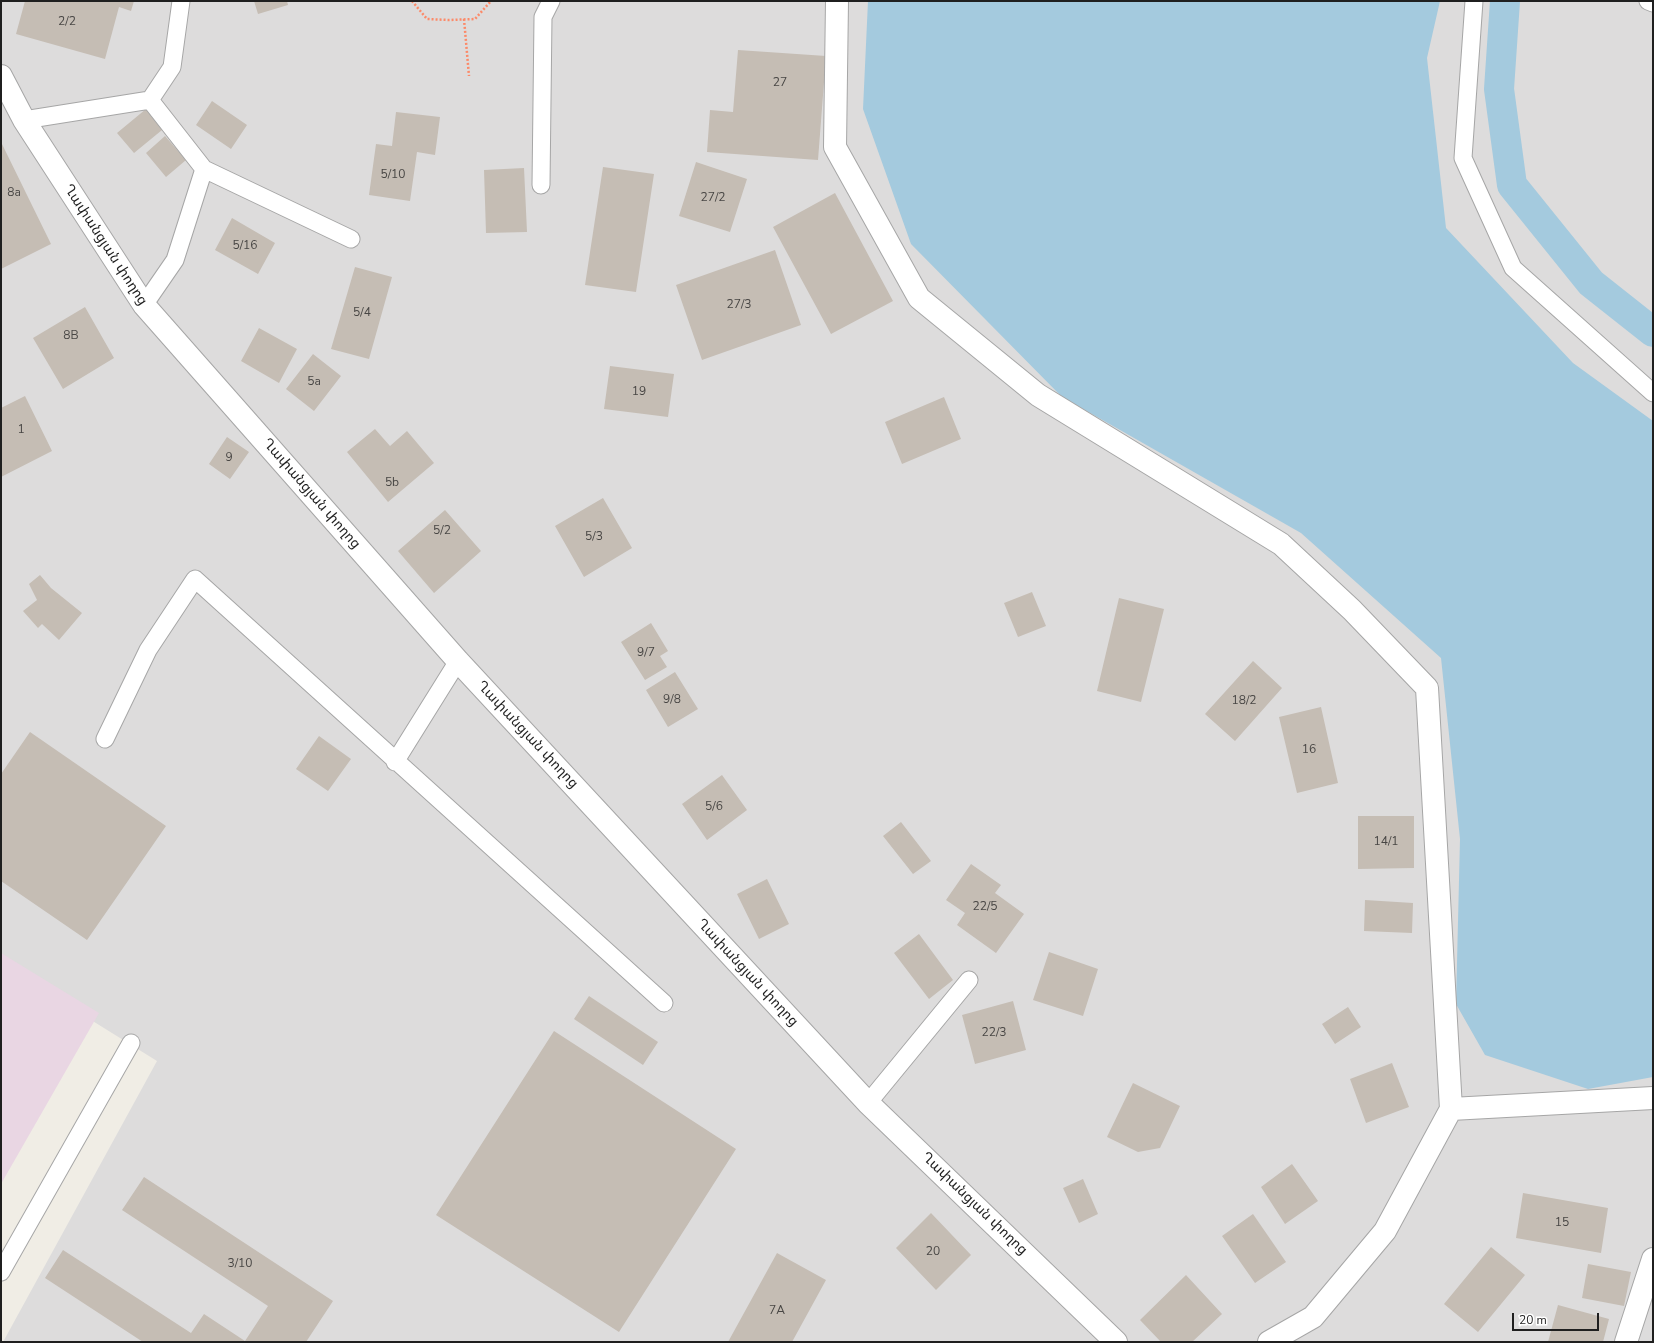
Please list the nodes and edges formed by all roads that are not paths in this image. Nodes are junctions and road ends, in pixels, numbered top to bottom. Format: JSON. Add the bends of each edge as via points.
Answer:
{"nodes":[{"id":1,"x":181,"y":1,"type":"edge"},
{"id":2,"x":551,"y":1,"type":"edge"},
{"id":3,"x":837,"y":1,"type":"edge"},
{"id":4,"x":1474,"y":1,"type":"edge"},
{"id":5,"x":1648,"y":1,"type":"edge"},
{"id":6,"x":1653,"y":3,"type":"edge"},
{"id":7,"x":1,"y":76,"type":"edge"},
{"id":8,"x":150,"y":100,"type":"junction"},
{"id":9,"x":24,"y":120,"type":"junction"},
{"id":10,"x":204,"y":169,"type":"junction"},
{"id":11,"x":541,"y":186,"type":"dead end"},
{"id":12,"x":351,"y":239,"type":"dead end"},
{"id":13,"x":144,"y":305,"type":"junction"},
{"id":14,"x":1653,"y":393,"type":"edge"},
{"id":15,"x":458,"y":661,"type":"junction"},
{"id":16,"x":105,"y":739,"type":"dead end"},
{"id":17,"x":395,"y":762,"type":"junction"},
{"id":18,"x":969,"y":980,"type":"dead end"},
{"id":19,"x":664,"y":1003,"type":"dead end"},
{"id":20,"x":131,"y":1043,"type":"dead end"},
{"id":21,"x":1653,"y":1098,"type":"edge"},
{"id":22,"x":868,"y":1102,"type":"junction"},
{"id":23,"x":1451,"y":1109,"type":"junction"},
{"id":24,"x":1653,"y":1259,"type":"edge"},
{"id":25,"x":1,"y":1272,"type":"edge"},
{"id":26,"x":1116,"y":1342,"type":"edge"},
{"id":27,"x":1269,"y":1342,"type":"edge"},
{"id":28,"x":1626,"y":1342,"type":"edge"}],
"edges":[{"from":1,"to":8,"type":"lane","via":[[172,67]]},
{"from":2,"to":11,"type":"lane","via":[[544,17]]},
{"from":3,"to":23,"type":"street","via":[[836,147],[919,298],[1038,395],[1281,544],[1352,610],[1427,688]]},
{"from":4,"to":14,"type":"lane","via":[[1463,158],[1513,268]]},
{"from":5,"to":6,"type":"lane"},
{"from":7,"to":9,"type":"street","name":"Ղափանցյան փողոց"},
{"from":8,"to":9,"type":"lane"},
{"from":8,"to":10,"type":"lane"},
{"from":9,"to":13,"type":"street","name":"Ղափանցյան փողոց"},
{"from":10,"to":12,"type":"lane"},
{"from":10,"to":13,"type":"lane","via":[[175,260]]},
{"from":13,"to":15,"type":"street","name":"Ղափանցյան փողոց"},
{"from":15,"to":17,"type":"lane"},
{"from":15,"to":22,"type":"street","name":"Ղափանցյան փողոց"},
{"from":16,"to":17,"type":"lane","via":[[148,650],[195,579]]},
{"from":17,"to":19,"type":"lane"},
{"from":18,"to":22,"type":"lane"},
{"from":20,"to":25,"type":"lane"},
{"from":21,"to":23,"type":"street"},
{"from":22,"to":26,"type":"street","name":"Ղափանցյան փողոց"},
{"from":23,"to":27,"type":"street","via":[[1384,1231],[1313,1317]]},
{"from":24,"to":28,"type":"street"}]}
